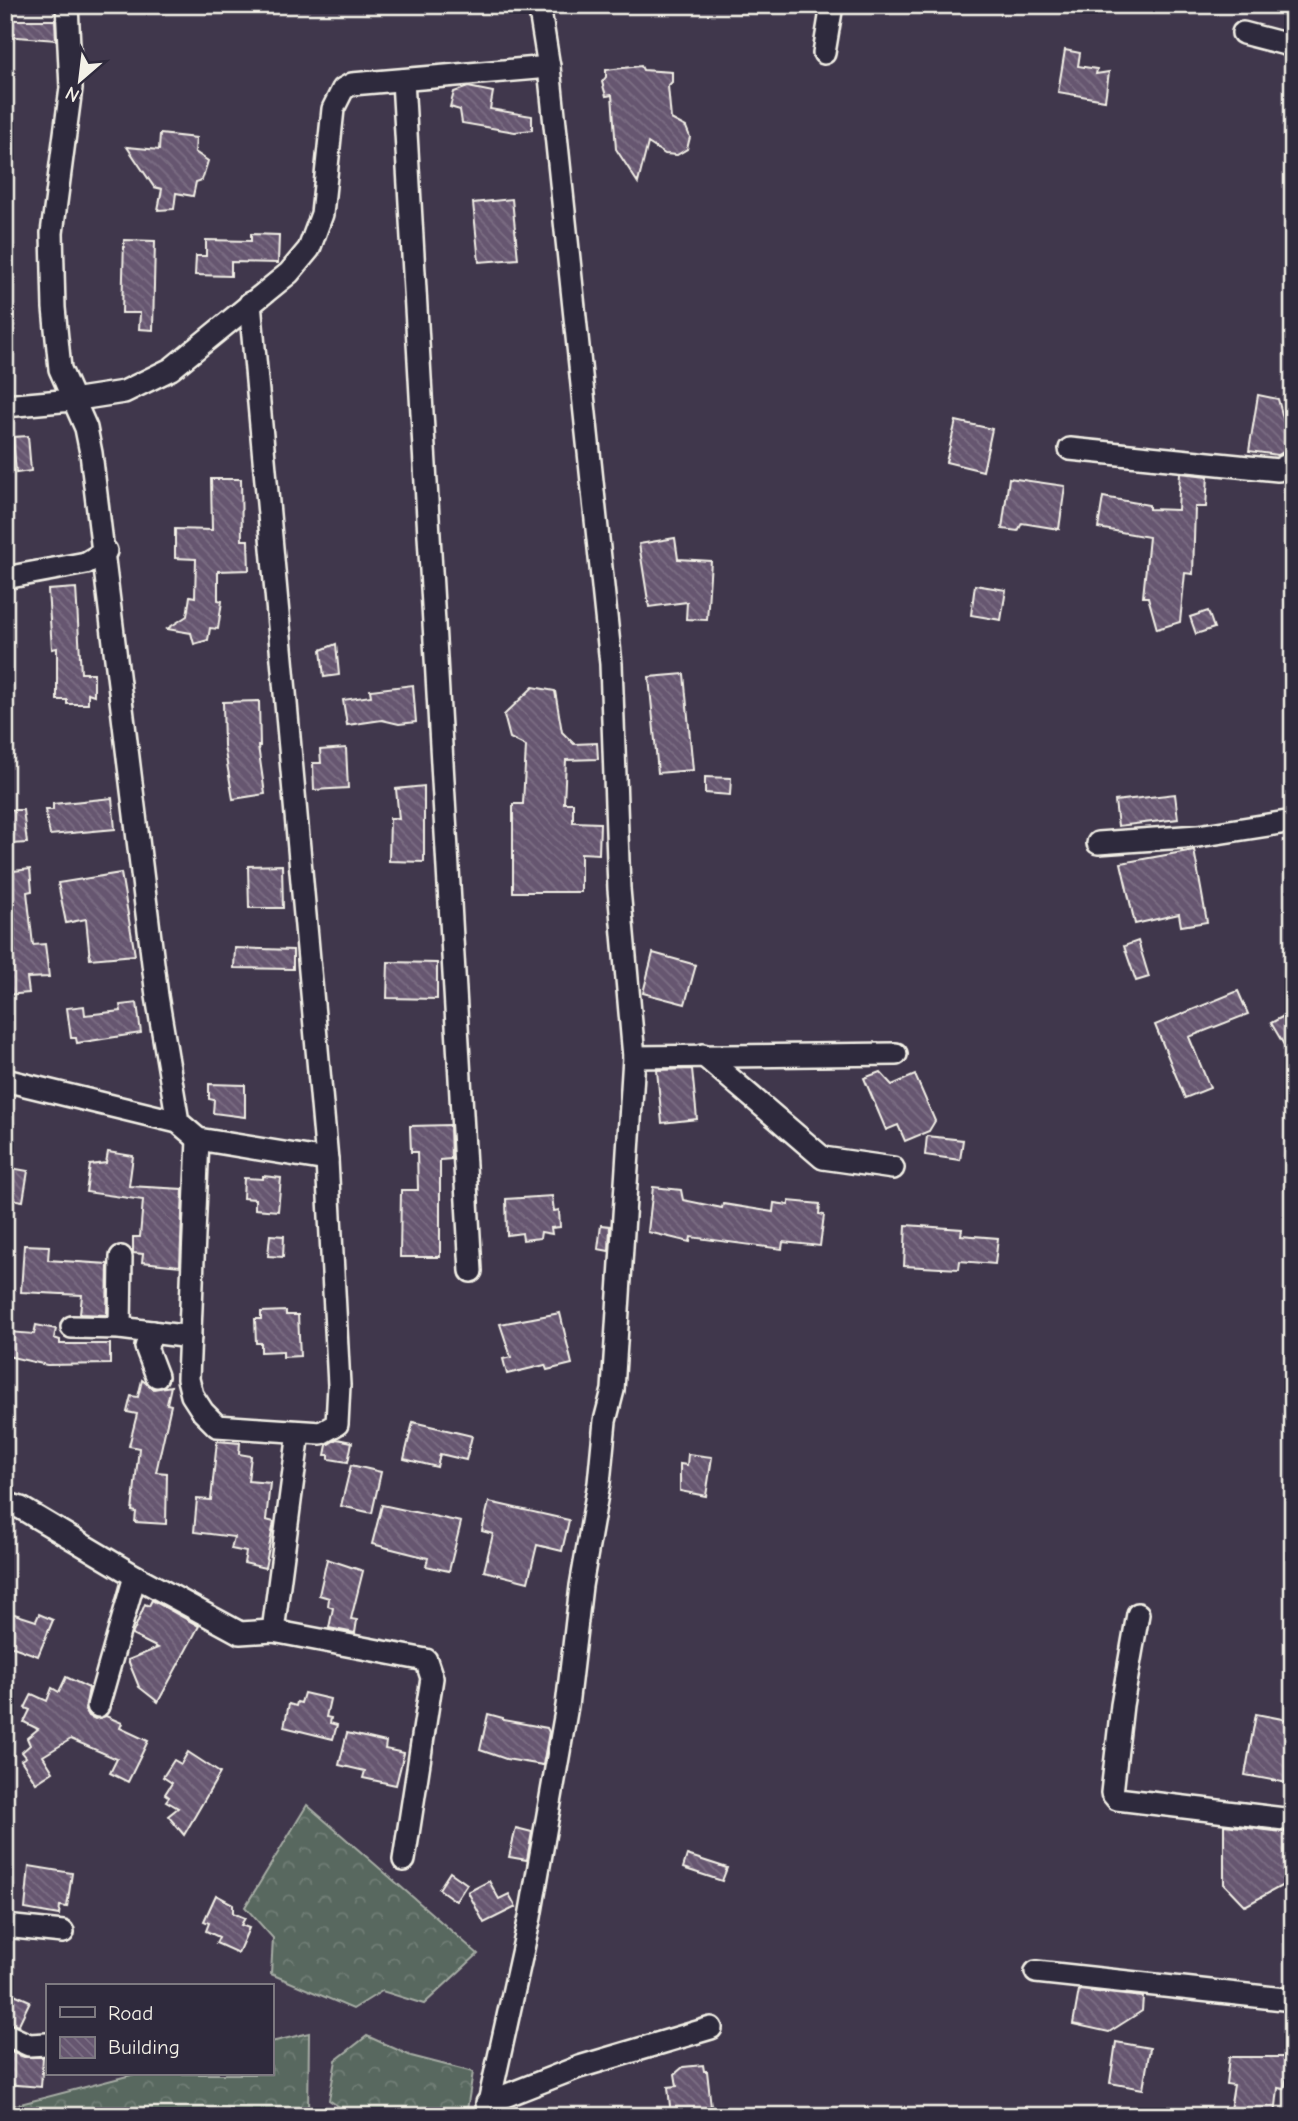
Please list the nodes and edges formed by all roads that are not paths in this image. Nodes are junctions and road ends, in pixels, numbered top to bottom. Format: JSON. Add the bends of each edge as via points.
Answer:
{"nodes":[{"id":1,"x":67,"y":5,"type":"edge"},
{"id":2,"x":539,"y":5,"type":"edge"},
{"id":3,"x":832,"y":5,"type":"edge"},
{"id":4,"x":1243,"y":33,"type":"dead end"},
{"id":5,"x":1293,"y":46,"type":"edge"},
{"id":6,"x":824,"y":53,"type":"dead end"},
{"id":7,"x":549,"y":67,"type":"junction"},
{"id":8,"x":403,"y":80,"type":"junction"},
{"id":9,"x":250,"y":303,"type":"junction"},
{"id":10,"x":72,"y":400,"type":"junction"},
{"id":11,"x":5,"y":406,"type":"edge"},
{"id":12,"x":1070,"y":449,"type":"dead end"},
{"id":13,"x":1293,"y":462,"type":"edge"},
{"id":14,"x":106,"y":551,"type":"junction"},
{"id":15,"x":5,"y":579,"type":"edge"},
{"id":16,"x":1293,"y":821,"type":"edge"},
{"id":17,"x":1098,"y":843,"type":"dead end"},
{"id":18,"x":896,"y":1054,"type":"dead end"},
{"id":19,"x":704,"y":1055,"type":"junction"},
{"id":20,"x":634,"y":1057,"type":"junction"},
{"id":21,"x":5,"y":1080,"type":"edge"},
{"id":22,"x":177,"y":1122,"type":"junction"},
{"id":23,"x":198,"y":1139,"type":"junction"},
{"id":24,"x":327,"y":1160,"type":"junction"},
{"id":25,"x":893,"y":1168,"type":"dead end"},
{"id":26,"x":121,"y":1257,"type":"dead end"},
{"id":27,"x":471,"y":1271,"type":"dead end"},
{"id":28,"x":72,"y":1327,"type":"dead end"},
{"id":29,"x":120,"y":1328,"type":"junction"},
{"id":30,"x":153,"y":1332,"type":"junction"},
{"id":31,"x":190,"y":1337,"type":"junction"},
{"id":32,"x":156,"y":1376,"type":"dead end"},
{"id":33,"x":299,"y":1432,"type":"junction"},
{"id":34,"x":5,"y":1503,"type":"edge"},
{"id":35,"x":135,"y":1576,"type":"junction"},
{"id":36,"x":1138,"y":1614,"type":"dead end"},
{"id":37,"x":273,"y":1631,"type":"junction"},
{"id":38,"x":98,"y":1706,"type":"dead end"},
{"id":39,"x":1293,"y":1820,"type":"edge"},
{"id":40,"x":404,"y":1860,"type":"dead end"},
{"id":41,"x":5,"y":1926,"type":"edge"},
{"id":42,"x":63,"y":1932,"type":"dead end"},
{"id":43,"x":1036,"y":1972,"type":"dead end"},
{"id":44,"x":1293,"y":2000,"type":"edge"},
{"id":45,"x":711,"y":2028,"type":"dead end"},
{"id":46,"x":5,"y":2034,"type":"edge"},
{"id":47,"x":46,"y":2045,"type":"edge"},
{"id":48,"x":487,"y":2109,"type":"edge"}],
"edges":[{"from":1,"to":10,"type":"street","via":[[71,88],[52,233],[60,369]]},
{"from":2,"to":7,"type":"street"},
{"from":3,"to":6,"type":"street"},
{"from":4,"to":5,"type":"street"},
{"from":7,"to":8,"type":"street"},
{"from":7,"to":20,"type":"street","via":[[611,664],[619,889]]},
{"from":8,"to":9,"type":"street","via":[[352,84],[343,89],[333,109],[323,214],[309,249],[289,273]]},
{"from":8,"to":27,"type":"street"},
{"from":9,"to":10,"type":"street","via":[[171,369],[124,391]]},
{"from":9,"to":24,"type":"street"},
{"from":10,"to":11,"type":"street"},
{"from":10,"to":14,"type":"street","via":[[86,428]]},
{"from":12,"to":13,"type":"street","via":[[1278,470]]},
{"from":14,"to":15,"type":"street","via":[[86,563]]},
{"from":14,"to":22,"type":"street","via":[[146,908]]},
{"from":16,"to":17,"type":"street","via":[[1198,836]]},
{"from":18,"to":19,"type":"street"},
{"from":19,"to":20,"type":"street"},
{"from":19,"to":25,"type":"street","via":[[823,1158]]},
{"from":20,"to":48,"type":"street","via":[[613,1390],[567,1706],[530,1917]]},
{"from":21,"to":22,"type":"street"},
{"from":22,"to":23,"type":"street"},
{"from":23,"to":24,"type":"street"},
{"from":23,"to":31,"type":"street"},
{"from":24,"to":33,"type":"street","via":[[337,1424],[321,1433]]},
{"from":26,"to":29,"type":"street"},
{"from":28,"to":29,"type":"street"},
{"from":29,"to":30,"type":"street"},
{"from":30,"to":31,"type":"street"},
{"from":30,"to":32,"type":"street","via":[[146,1347]]},
{"from":31,"to":33,"type":"street","via":[[192,1395],[218,1426]]},
{"from":33,"to":37,"type":"street"},
{"from":34,"to":35,"type":"street"},
{"from":35,"to":37,"type":"street","via":[[240,1633]]},
{"from":35,"to":38,"type":"street"},
{"from":36,"to":39,"type":"street","via":[[1112,1793],[1117,1799]]},
{"from":37,"to":40,"type":"street","via":[[426,1660],[432,1678]]},
{"from":41,"to":42,"type":"street"},
{"from":43,"to":44,"type":"street"},
{"from":45,"to":48,"type":"street","via":[[579,2067]]},
{"from":46,"to":47,"type":"street","via":[[29,2045]]}]}
